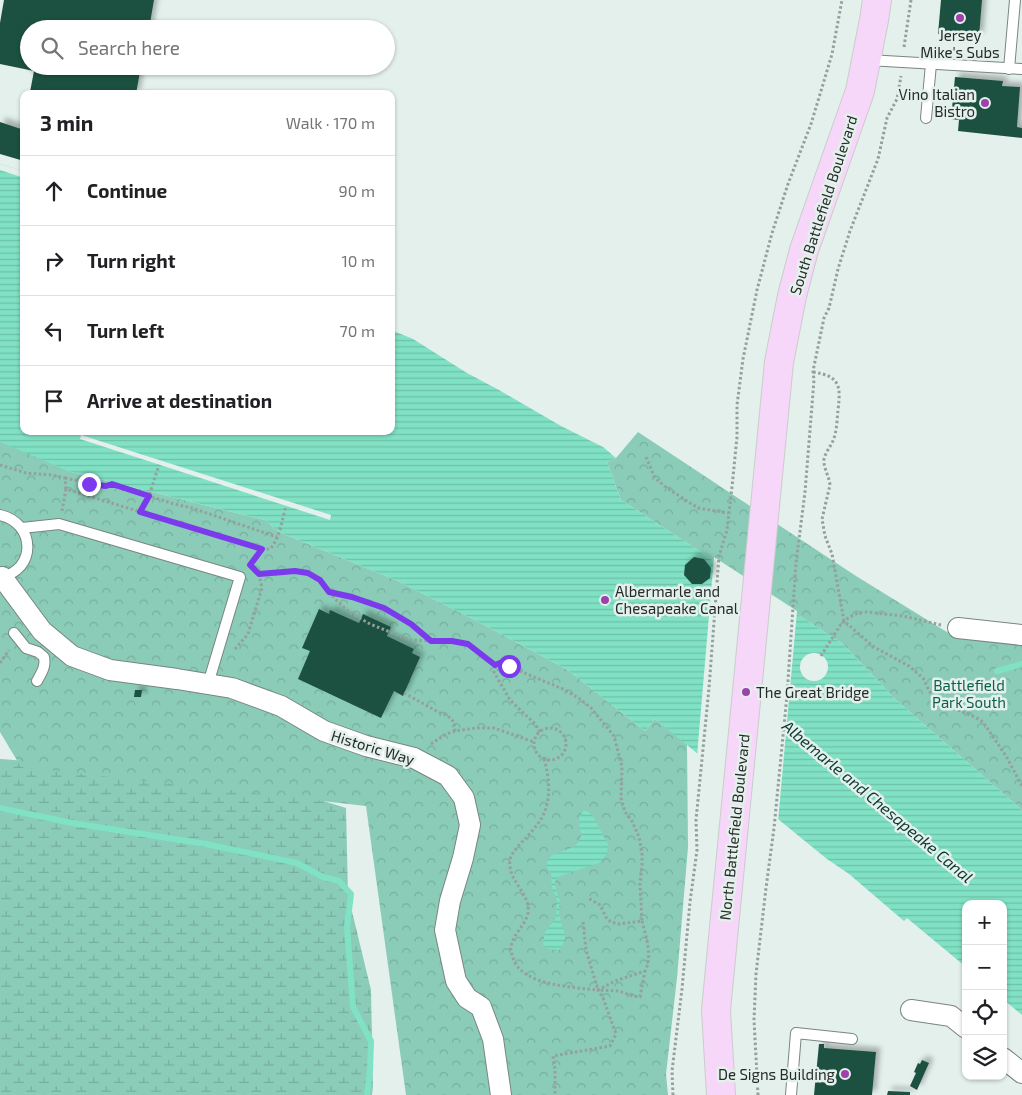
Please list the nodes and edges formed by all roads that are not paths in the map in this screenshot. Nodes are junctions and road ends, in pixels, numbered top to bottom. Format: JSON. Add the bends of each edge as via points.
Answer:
{"nodes":[{"id":1,"x":877,"y":0,"type":"edge"},
{"id":2,"x":1015,"y":0,"type":"edge"},
{"id":3,"x":1017,"y":33,"type":"edge"},
{"id":4,"x":866,"y":60,"type":"junction"},
{"id":5,"x":931,"y":64,"type":"junction"},
{"id":6,"x":1009,"y":68,"type":"junction"},
{"id":7,"x":1022,"y":70,"type":"edge"},
{"id":8,"x":926,"y":118,"type":"dead end"},
{"id":9,"x":0,"y":515,"type":"edge"},
{"id":10,"x":22,"y":528,"type":"junction"},
{"id":11,"x":759,"y":559,"type":"joint"},
{"id":12,"x":1,"y":577,"type":"edge"},
{"id":13,"x":958,"y":628,"type":"road end"},
{"id":14,"x":14,"y":633,"type":"dead end"},
{"id":15,"x":1022,"y":635,"type":"edge"},
{"id":16,"x":37,"y":680,"type":"dead end"},
{"id":17,"x":208,"y":684,"type":"junction"},
{"id":18,"x":912,"y":1010,"type":"dead end"},
{"id":19,"x":962,"y":1025,"type":"edge"},
{"id":20,"x":852,"y":1039,"type":"dead end"},
{"id":21,"x":1007,"y":1061,"type":"edge"},
{"id":22,"x":1022,"y":1073,"type":"edge"},
{"id":23,"x":502,"y":1095,"type":"edge"},
{"id":24,"x":721,"y":1095,"type":"edge"},
{"id":25,"x":791,"y":1095,"type":"edge"}],
"edges":[{"from":1,"to":4,"type":"main road","name":"South Battlefield Boulevard"},
{"from":2,"to":3,"type":"lane"},
{"from":3,"to":6,"type":"lane"},
{"from":4,"to":5,"type":"lane"},
{"from":4,"to":11,"type":"main road","name":"South Battlefield Boulevard","via":[[860,91],[804,250],[792,296],[779,362]]},
{"from":5,"to":6,"type":"lane"},
{"from":5,"to":8,"type":"lane"},
{"from":6,"to":7,"type":"lane"},
{"from":9,"to":10,"type":"lane","via":[[8,516]]},
{"from":10,"to":12,"type":"lane","via":[[28,546],[26,557],[14,572]]},
{"from":10,"to":17,"type":"lane","via":[[59,524],[240,577]]},
{"from":11,"to":24,"type":"main road","name":"North Battlefield Boulevard","via":[[716,1010]]},
{"from":12,"to":17,"type":"street","name":"Historic Way","via":[[42,631],[72,656],[110,670]]},
{"from":13,"to":15,"type":"street"},
{"from":14,"to":16,"type":"lane","via":[[26,648],[44,657],[43,670]]},
{"from":17,"to":23,"type":"street","name":"Historic Way","via":[[232,688],[282,706],[324,731],[414,758],[448,776],[464,798],[470,825],[445,930],[456,981],[467,998],[481,1007],[493,1039]]},
{"from":18,"to":19,"type":"street","via":[[951,1016]]},
{"from":20,"to":25,"type":"lane","via":[[796,1033]]},
{"from":21,"to":22,"type":"street"}]}
